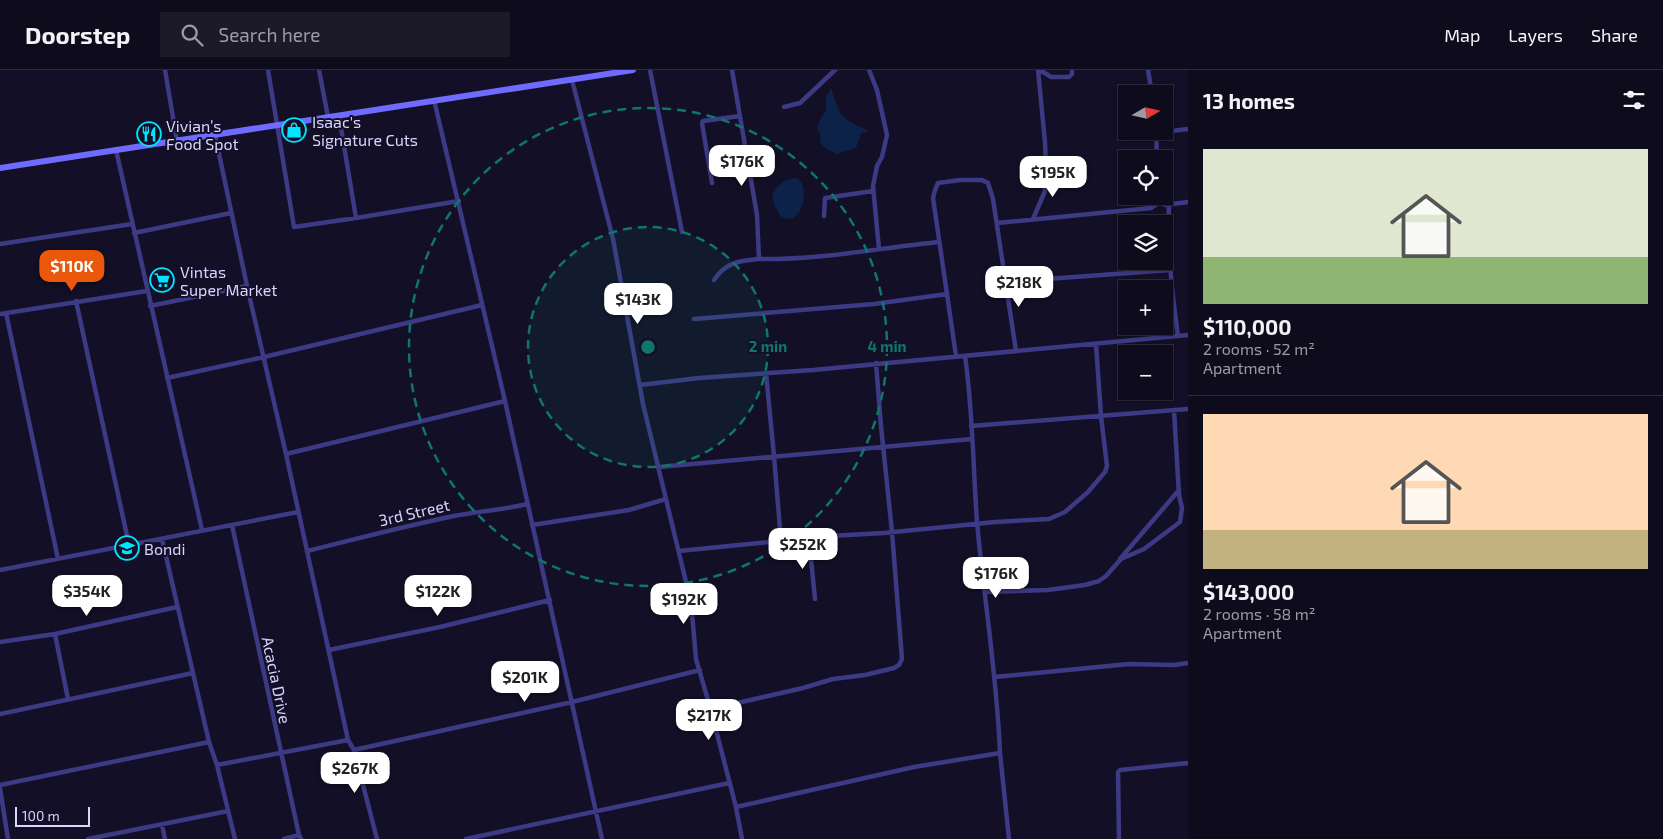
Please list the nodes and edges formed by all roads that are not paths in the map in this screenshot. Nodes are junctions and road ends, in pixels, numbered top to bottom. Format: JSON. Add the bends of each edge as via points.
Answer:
{"nodes":[{"id":1,"x":165,"y":70,"type":"edge"},
{"id":2,"x":268,"y":70,"type":"edge"},
{"id":3,"x":319,"y":70,"type":"edge"},
{"id":4,"x":633,"y":70,"type":"edge"},
{"id":5,"x":650,"y":70,"type":"edge"},
{"id":6,"x":732,"y":70,"type":"edge"},
{"id":7,"x":835,"y":70,"type":"edge"},
{"id":8,"x":869,"y":70,"type":"edge"},
{"id":9,"x":1039,"y":70,"type":"edge"},
{"id":10,"x":1072,"y":70,"type":"edge"},
{"id":11,"x":1148,"y":70,"type":"edge"},
{"id":12,"x":616,"y":71,"type":"edge"},
{"id":13,"x":572,"y":80,"type":"junction"},
{"id":14,"x":1150,"y":85,"type":"edge"},
{"id":15,"x":434,"y":100,"type":"junction"},
{"id":16,"x":784,"y":107,"type":"dead end"},
{"id":17,"x":339,"y":116,"type":"junction"},
{"id":18,"x":740,"y":116,"type":"junction"},
{"id":19,"x":328,"y":117,"type":"junction"},
{"id":20,"x":277,"y":126,"type":"junction"},
{"id":21,"x":1188,"y":129,"type":"edge"},
{"id":22,"x":1173,"y":130,"type":"edge"},
{"id":23,"x":215,"y":135,"type":"junction"},
{"id":24,"x":178,"y":141,"type":"junction"},
{"id":25,"x":116,"y":150,"type":"junction"},
{"id":26,"x":0,"y":168,"type":"edge"},
{"id":27,"x":712,"y":183,"type":"dead end"},
{"id":28,"x":873,"y":191,"type":"junction"},
{"id":29,"x":459,"y":201,"type":"junction"},
{"id":30,"x":1188,"y":202,"type":"edge"},
{"id":31,"x":1173,"y":204,"type":"edge"},
{"id":32,"x":1156,"y":205,"type":"edge"},
{"id":33,"x":1168,"y":205,"type":"edge"},
{"id":34,"x":231,"y":213,"type":"junction"},
{"id":35,"x":1168,"y":215,"type":"edge"},
{"id":36,"x":824,"y":216,"type":"dead end"},
{"id":37,"x":356,"y":218,"type":"junction"},
{"id":38,"x":1033,"y":219,"type":"junction"},
{"id":39,"x":997,"y":223,"type":"junction"},
{"id":40,"x":132,"y":224,"type":"junction"},
{"id":41,"x":682,"y":232,"type":"dead end"},
{"id":42,"x":134,"y":233,"type":"junction"},
{"id":43,"x":939,"y":242,"type":"junction"},
{"id":44,"x":0,"y":244,"type":"edge"},
{"id":45,"x":879,"y":249,"type":"junction"},
{"id":46,"x":759,"y":260,"type":"junction"},
{"id":47,"x":1170,"y":270,"type":"joint"},
{"id":48,"x":714,"y":280,"type":"dead end"},
{"id":49,"x":1006,"y":282,"type":"junction"},
{"id":50,"x":247,"y":286,"type":"junction"},
{"id":51,"x":147,"y":291,"type":"junction"},
{"id":52,"x":947,"y":294,"type":"junction"},
{"id":53,"x":76,"y":301,"type":"junction"},
{"id":54,"x":482,"y":305,"type":"junction"},
{"id":55,"x":150,"y":306,"type":"junction"},
{"id":56,"x":6,"y":313,"type":"junction"},
{"id":57,"x":0,"y":314,"type":"edge"},
{"id":58,"x":694,"y":319,"type":"dead end"},
{"id":59,"x":1188,"y":335,"type":"edge"},
{"id":60,"x":1178,"y":336,"type":"junction"},
{"id":61,"x":1096,"y":344,"type":"junction"},
{"id":62,"x":1016,"y":350,"type":"junction"},
{"id":63,"x":956,"y":356,"type":"junction"},
{"id":64,"x":965,"y":356,"type":"junction"},
{"id":65,"x":264,"y":357,"type":"junction"},
{"id":66,"x":876,"y":363,"type":"junction"},
{"id":67,"x":766,"y":373,"type":"junction"},
{"id":68,"x":167,"y":378,"type":"junction"},
{"id":69,"x":640,"y":385,"type":"junction"},
{"id":70,"x":505,"y":401,"type":"junction"},
{"id":71,"x":1188,"y":409,"type":"edge"},
{"id":72,"x":1174,"y":410,"type":"junction"},
{"id":73,"x":1101,"y":416,"type":"junction"},
{"id":74,"x":971,"y":426,"type":"junction"},
{"id":75,"x":972,"y":439,"type":"junction"},
{"id":76,"x":883,"y":446,"type":"junction"},
{"id":77,"x":286,"y":454,"type":"junction"},
{"id":78,"x":774,"y":456,"type":"junction"},
{"id":79,"x":659,"y":467,"type":"junction"},
{"id":80,"x":1179,"y":490,"type":"junction"},
{"id":81,"x":666,"y":499,"type":"junction"},
{"id":82,"x":527,"y":504,"type":"junction"},
{"id":83,"x":298,"y":512,"type":"junction"},
{"id":84,"x":978,"y":524,"type":"junction"},
{"id":85,"x":232,"y":525,"type":"junction"},
{"id":86,"x":532,"y":525,"type":"junction"},
{"id":87,"x":202,"y":530,"type":"junction"},
{"id":88,"x":892,"y":532,"type":"junction"},
{"id":89,"x":162,"y":539,"type":"junction"},
{"id":90,"x":809,"y":539,"type":"junction"},
{"id":91,"x":781,"y":541,"type":"junction"},
{"id":92,"x":129,"y":545,"type":"junction"},
{"id":93,"x":307,"y":551,"type":"junction"},
{"id":94,"x":679,"y":551,"type":"junction"},
{"id":95,"x":58,"y":559,"type":"junction"},
{"id":96,"x":1118,"y":561,"type":"junction"},
{"id":97,"x":0,"y":570,"type":"edge"},
{"id":98,"x":986,"y":592,"type":"junction"},
{"id":99,"x":815,"y":599,"type":"dead end"},
{"id":100,"x":550,"y":600,"type":"junction"},
{"id":101,"x":177,"y":607,"type":"junction"},
{"id":102,"x":55,"y":634,"type":"junction"},
{"id":103,"x":0,"y":642,"type":"edge"},
{"id":104,"x":330,"y":650,"type":"junction"},
{"id":105,"x":1188,"y":663,"type":"edge"},
{"id":106,"x":700,"y":670,"type":"junction"},
{"id":107,"x":193,"y":673,"type":"junction"},
{"id":108,"x":995,"y":677,"type":"junction"},
{"id":109,"x":68,"y":699,"type":"junction"},
{"id":110,"x":572,"y":702,"type":"junction"},
{"id":111,"x":710,"y":707,"type":"junction"},
{"id":112,"x":0,"y":714,"type":"edge"},
{"id":113,"x":348,"y":740,"type":"junction"},
{"id":114,"x":209,"y":742,"type":"junction"},
{"id":115,"x":354,"y":750,"type":"junction"},
{"id":116,"x":280,"y":753,"type":"junction"},
{"id":117,"x":1000,"y":753,"type":"junction"},
{"id":118,"x":1188,"y":763,"type":"edge"},
{"id":119,"x":217,"y":766,"type":"junction"},
{"id":120,"x":729,"y":783,"type":"junction"},
{"id":121,"x":0,"y":786,"type":"edge"},
{"id":122,"x":736,"y":807,"type":"junction"},
{"id":123,"x":596,"y":810,"type":"junction"},
{"id":124,"x":228,"y":811,"type":"junction"},
{"id":125,"x":162,"y":825,"type":"junction"},
{"id":126,"x":300,"y":837,"type":"edge"},
{"id":127,"x":8,"y":839,"type":"edge"},
{"id":128,"x":91,"y":839,"type":"edge"},
{"id":129,"x":164,"y":839,"type":"edge"},
{"id":130,"x":235,"y":839,"type":"edge"},
{"id":131,"x":284,"y":839,"type":"edge"},
{"id":132,"x":378,"y":839,"type":"edge"},
{"id":133,"x":466,"y":839,"type":"edge"},
{"id":134,"x":602,"y":839,"type":"edge"},
{"id":135,"x":742,"y":839,"type":"edge"},
{"id":136,"x":1009,"y":839,"type":"edge"},
{"id":137,"x":1119,"y":839,"type":"edge"}],
"edges":[{"from":1,"to":24,"type":"street"},
{"from":2,"to":20,"type":"street"},
{"from":3,"to":19,"type":"street"},
{"from":4,"to":12,"type":"street"},
{"from":5,"to":41,"type":"street"},
{"from":6,"to":18,"type":"street"},
{"from":7,"to":16,"type":"street","via":[[800,104]]},
{"from":8,"to":28,"type":"street","via":[[887,135]]},
{"from":9,"to":10,"type":"street","via":[[1051,77],[1069,77]]},
{"from":9,"to":38,"type":"street","via":[[1046,171],[1045,191]]},
{"from":11,"to":14,"type":"street"},
{"from":12,"to":13,"type":"street"},
{"from":13,"to":15,"type":"street"},
{"from":13,"to":69,"type":"street","via":[[613,239]]},
{"from":15,"to":17,"type":"street"},
{"from":15,"to":29,"type":"street"},
{"from":17,"to":19,"type":"street"},
{"from":17,"to":37,"type":"street"},
{"from":18,"to":27,"type":"street","via":[[702,123]]},
{"from":18,"to":46,"type":"street","via":[[757,215]]},
{"from":19,"to":20,"type":"street"},
{"from":20,"to":23,"type":"street"},
{"from":20,"to":37,"type":"street","via":[[294,227]]},
{"from":21,"to":22,"type":"street"},
{"from":23,"to":24,"type":"street"},
{"from":23,"to":34,"type":"street"},
{"from":24,"to":25,"type":"street"},
{"from":25,"to":26,"type":"street"},
{"from":25,"to":40,"type":"street"},
{"from":28,"to":36,"type":"street","via":[[827,197]]},
{"from":28,"to":45,"type":"street"},
{"from":29,"to":37,"type":"street"},
{"from":29,"to":54,"type":"street"},
{"from":30,"to":31,"type":"street"},
{"from":32,"to":38,"type":"street"},
{"from":33,"to":35,"type":"street"},
{"from":34,"to":42,"type":"street"},
{"from":34,"to":50,"type":"street"},
{"from":38,"to":39,"type":"street"},
{"from":39,"to":43,"type":"street","via":[[986,181],[938,183],[933,198]]},
{"from":39,"to":49,"type":"street"},
{"from":40,"to":42,"type":"street"},
{"from":40,"to":44,"type":"street"},
{"from":42,"to":51,"type":"street"},
{"from":43,"to":45,"type":"street"},
{"from":43,"to":52,"type":"street"},
{"from":45,"to":46,"type":"street","via":[[833,256]]},
{"from":46,"to":48,"type":"street","via":[[726,265]]},
{"from":47,"to":49,"type":"street"},
{"from":47,"to":60,"type":"street"},
{"from":49,"to":62,"type":"street"},
{"from":50,"to":55,"type":"street"},
{"from":50,"to":65,"type":"street"},
{"from":51,"to":53,"type":"street"},
{"from":51,"to":55,"type":"street"},
{"from":52,"to":58,"type":"street","via":[[874,304]]},
{"from":52,"to":63,"type":"street"},
{"from":53,"to":56,"type":"street"},
{"from":53,"to":92,"type":"street"},
{"from":54,"to":65,"type":"street"},
{"from":54,"to":70,"type":"street"},
{"from":55,"to":68,"type":"street"},
{"from":56,"to":57,"type":"street"},
{"from":56,"to":95,"type":"street"},
{"from":59,"to":60,"type":"street"},
{"from":60,"to":61,"type":"street"},
{"from":61,"to":62,"type":"street"},
{"from":61,"to":73,"type":"street"},
{"from":62,"to":64,"type":"street"},
{"from":63,"to":64,"type":"street"},
{"from":63,"to":66,"type":"street"},
{"from":64,"to":74,"type":"street"},
{"from":65,"to":68,"type":"street"},
{"from":65,"to":77,"type":"street"},
{"from":66,"to":67,"type":"street"},
{"from":66,"to":76,"type":"street"},
{"from":67,"to":69,"type":"street"},
{"from":67,"to":78,"type":"street"},
{"from":68,"to":87,"type":"street"},
{"from":69,"to":79,"type":"street"},
{"from":70,"to":77,"type":"street"},
{"from":70,"to":82,"type":"street"},
{"from":71,"to":72,"type":"street"},
{"from":72,"to":73,"type":"street"},
{"from":72,"to":80,"type":"street"},
{"from":73,"to":74,"type":"street"},
{"from":73,"to":84,"type":"street","via":[[1107,466],[1088,492],[1065,512],[1049,519]]},
{"from":74,"to":75,"type":"street"},
{"from":75,"to":76,"type":"street"},
{"from":75,"to":84,"type":"street"},
{"from":76,"to":78,"type":"street"},
{"from":76,"to":88,"type":"street"},
{"from":77,"to":83,"type":"street"},
{"from":78,"to":79,"type":"street"},
{"from":78,"to":91,"type":"street"},
{"from":79,"to":81,"type":"street"},
{"from":80,"to":96,"type":"street"},
{"from":80,"to":96,"type":"street","via":[[1180,522],[1144,549]]},
{"from":81,"to":86,"type":"street","via":[[629,510]]},
{"from":81,"to":94,"type":"street"},
{"from":82,"to":86,"type":"street"},
{"from":82,"to":93,"type":"street","name":"3rd Street","via":[[398,527]]},
{"from":83,"to":85,"type":"street"},
{"from":83,"to":93,"type":"street"},
{"from":84,"to":88,"type":"street"},
{"from":84,"to":98,"type":"street"},
{"from":85,"to":87,"type":"street"},
{"from":85,"to":116,"type":"street","name":"Acacia Drive"},
{"from":86,"to":100,"type":"street"},
{"from":87,"to":89,"type":"street"},
{"from":88,"to":90,"type":"street"},
{"from":88,"to":111,"type":"street","via":[[902,659],[899,665]]},
{"from":89,"to":92,"type":"street"},
{"from":89,"to":101,"type":"street"},
{"from":90,"to":91,"type":"street"},
{"from":90,"to":99,"type":"street"},
{"from":91,"to":94,"type":"street"},
{"from":92,"to":95,"type":"street"},
{"from":93,"to":104,"type":"street"},
{"from":94,"to":106,"type":"street"},
{"from":95,"to":97,"type":"street"},
{"from":96,"to":98,"type":"street","via":[[1106,576],[1085,585]]},
{"from":98,"to":108,"type":"street"},
{"from":100,"to":104,"type":"street"},
{"from":100,"to":110,"type":"street"},
{"from":101,"to":102,"type":"street"},
{"from":101,"to":107,"type":"street"},
{"from":102,"to":103,"type":"street"},
{"from":102,"to":109,"type":"street"},
{"from":104,"to":113,"type":"street"},
{"from":105,"to":108,"type":"street","via":[[1129,664]]},
{"from":106,"to":110,"type":"street"},
{"from":106,"to":111,"type":"street"},
{"from":107,"to":109,"type":"street"},
{"from":107,"to":114,"type":"street"},
{"from":108,"to":117,"type":"street"},
{"from":109,"to":112,"type":"street"},
{"from":110,"to":115,"type":"street"},
{"from":110,"to":123,"type":"street"},
{"from":111,"to":120,"type":"street"},
{"from":113,"to":115,"type":"street"},
{"from":113,"to":116,"type":"street"},
{"from":114,"to":119,"type":"street"},
{"from":114,"to":121,"type":"street"},
{"from":115,"to":132,"type":"street"},
{"from":116,"to":119,"type":"street"},
{"from":116,"to":126,"type":"street","name":"Acacia Drive"},
{"from":117,"to":122,"type":"street","via":[[914,767]]},
{"from":117,"to":136,"type":"street"},
{"from":118,"to":137,"type":"street","via":[[1118,772]]},
{"from":119,"to":124,"type":"street"},
{"from":120,"to":122,"type":"street"},
{"from":120,"to":123,"type":"street"},
{"from":121,"to":127,"type":"street"},
{"from":122,"to":135,"type":"street"},
{"from":123,"to":133,"type":"street"},
{"from":123,"to":134,"type":"street"},
{"from":124,"to":125,"type":"street"},
{"from":124,"to":130,"type":"street"},
{"from":125,"to":128,"type":"street"},
{"from":125,"to":129,"type":"street"},
{"from":126,"to":131,"type":"street"}]}
